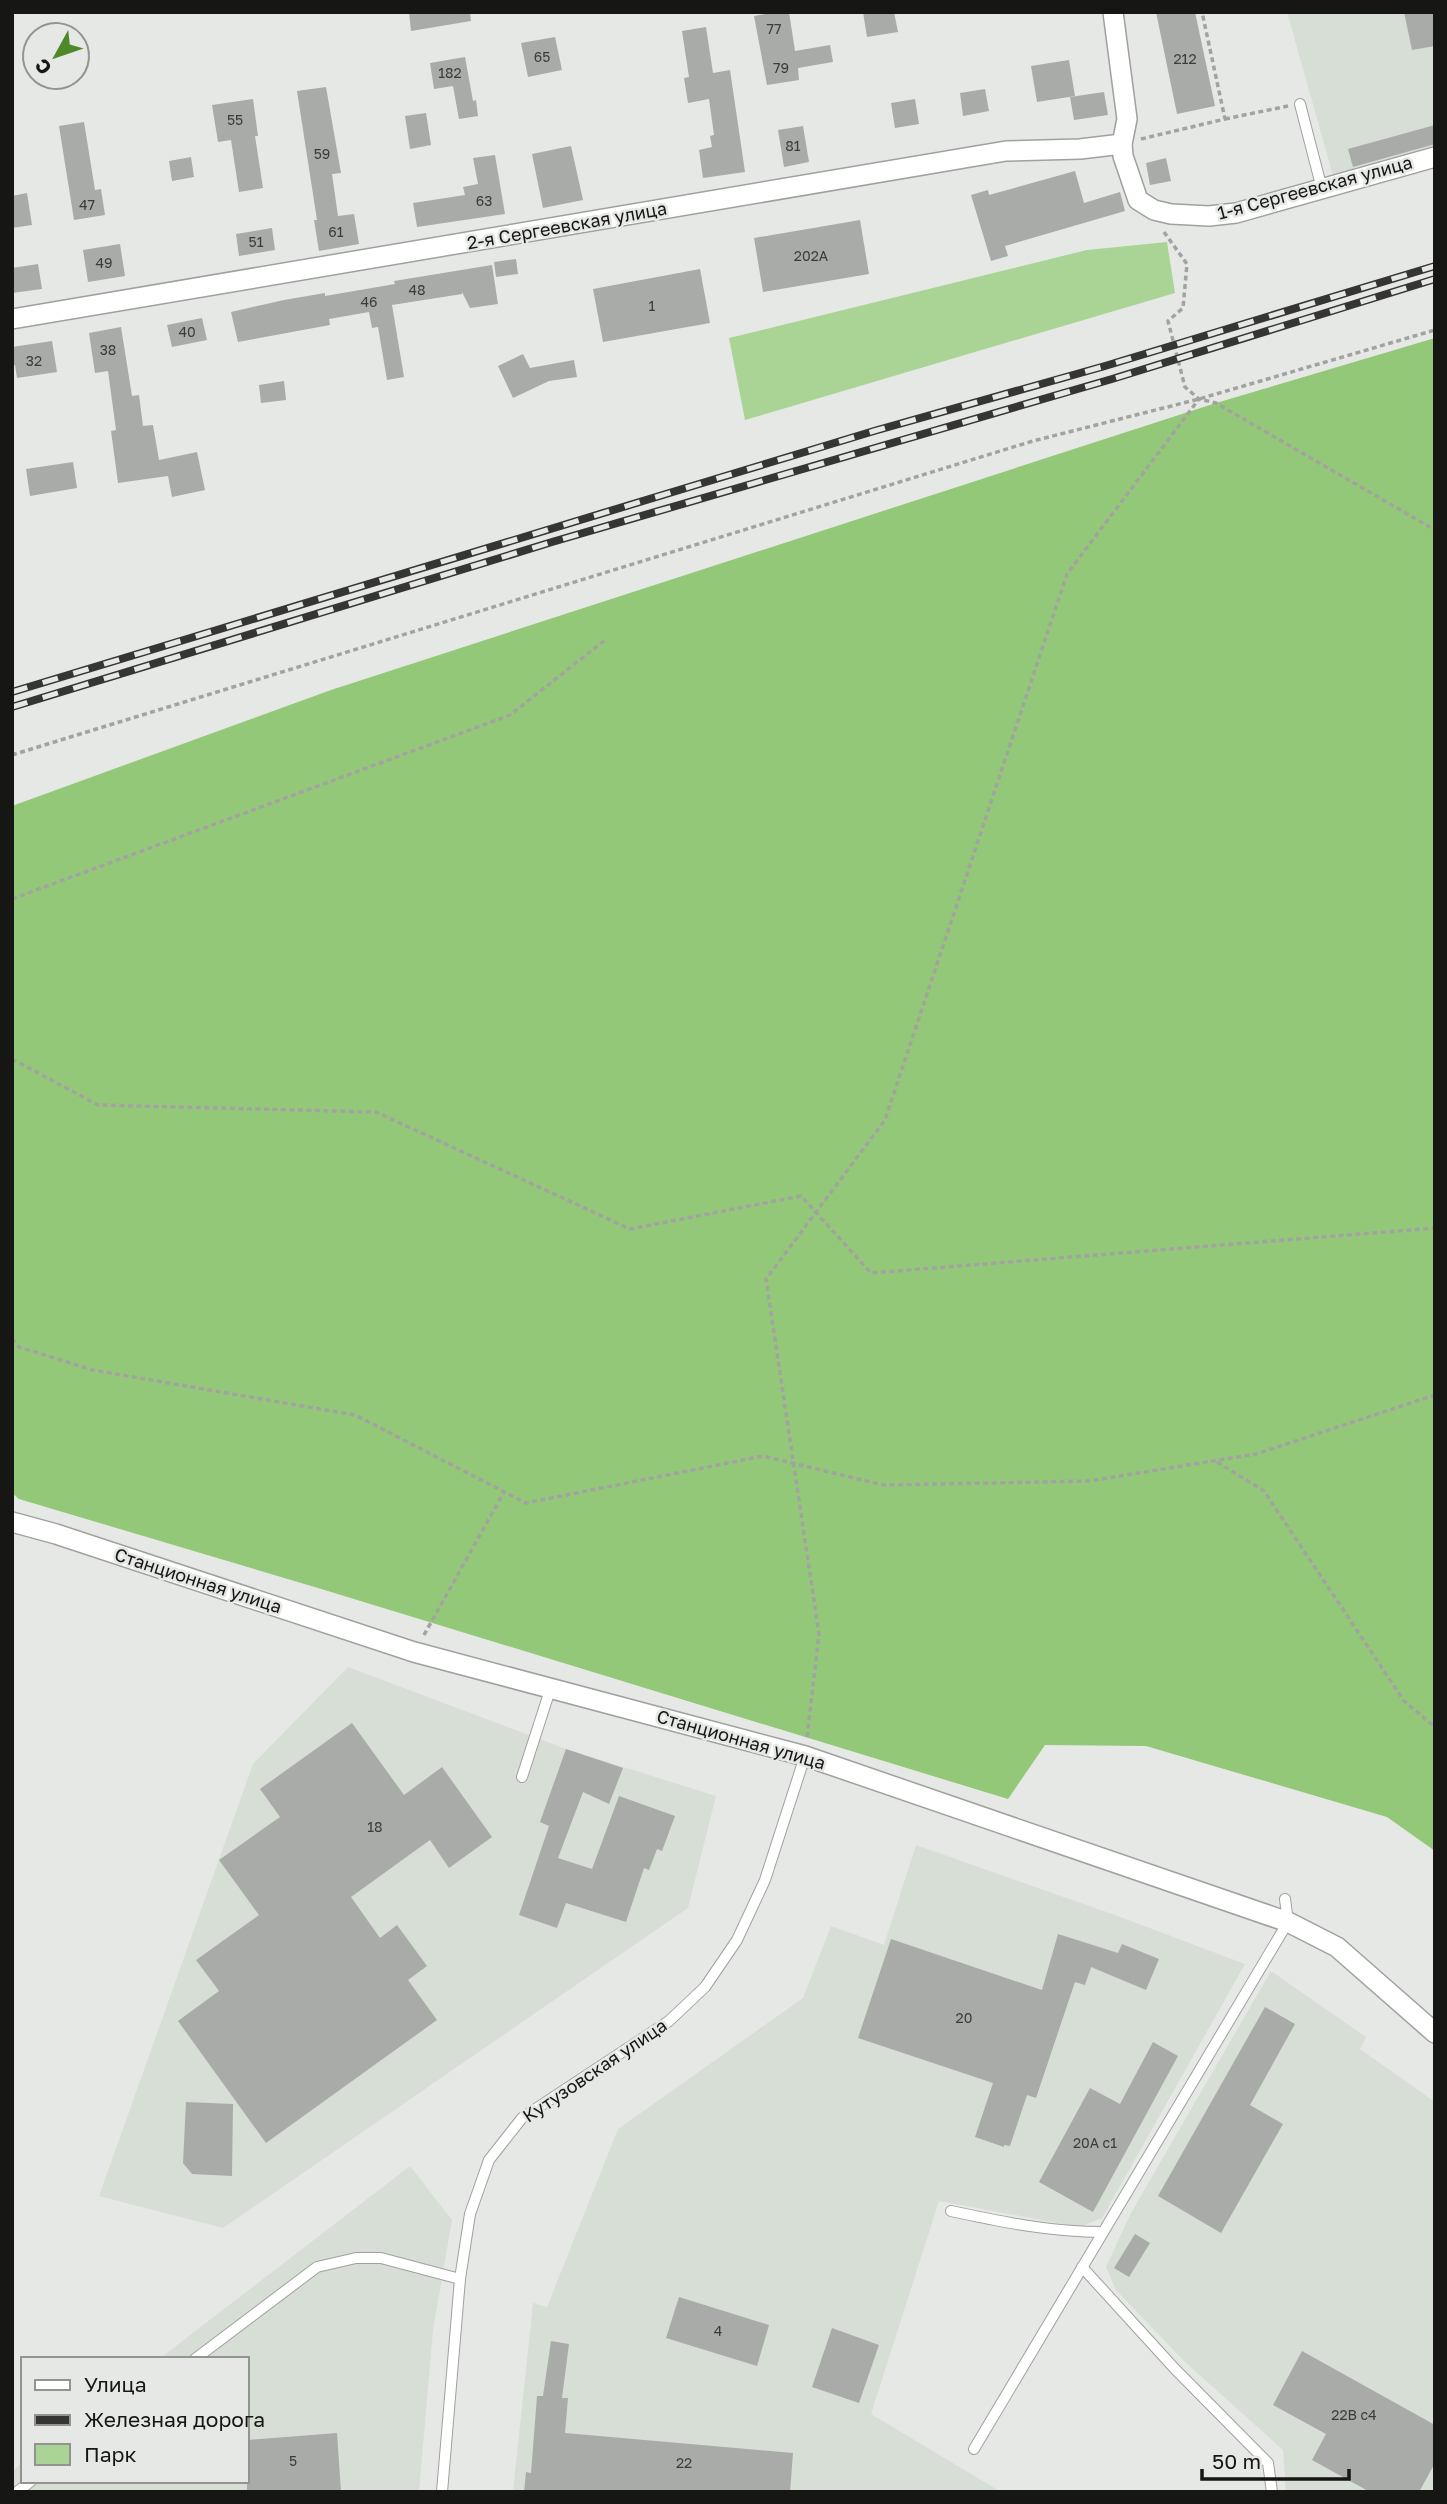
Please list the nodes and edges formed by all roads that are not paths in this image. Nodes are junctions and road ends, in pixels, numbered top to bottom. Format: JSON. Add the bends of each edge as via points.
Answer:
{"nodes":[{"id":1,"x":1113,"y":12,"type":"edge"},
{"id":2,"x":1300,"y":104,"type":"road end"},
{"id":3,"x":1122,"y":144,"type":"junction"},
{"id":4,"x":1435,"y":157,"type":"edge"},
{"id":5,"x":1322,"y":190,"type":"junction"},
{"id":6,"x":12,"y":319,"type":"edge"},
{"id":7,"x":12,"y":1522,"type":"edge"},
{"id":8,"x":551,"y":1687,"type":"junction"},
{"id":9,"x":804,"y":1756,"type":"junction"},
{"id":10,"x":522,"y":1777,"type":"dead end"},
{"id":11,"x":1285,"y":1899,"type":"dead end"},
{"id":12,"x":1287,"y":1922,"type":"junction"},
{"id":13,"x":1435,"y":2033,"type":"edge"},
{"id":14,"x":951,"y":2211,"type":"dead end"},
{"id":15,"x":1103,"y":2232,"type":"junction"},
{"id":16,"x":1082,"y":2267,"type":"junction"},
{"id":17,"x":460,"y":2279,"type":"junction"},
{"id":18,"x":198,"y":2357,"type":"edge"},
{"id":19,"x":974,"y":2449,"type":"dead end"},
{"id":20,"x":442,"y":2492,"type":"edge"},
{"id":21,"x":1272,"y":2492,"type":"edge"}],
"edges":[{"from":1,"to":3,"type":"street","via":[[1127,119]]},
{"from":2,"to":5,"type":"lane"},
{"from":3,"to":5,"type":"street","name":"1-я Сергеевская улица","via":[[1138,200],[1171,214],[1221,215]]},
{"from":3,"to":6,"type":"street","name":"2-я Сергеевская улица","via":[[1006,151]]},
{"from":4,"to":5,"type":"street","name":"1-я Сергеевская улица"},
{"from":7,"to":8,"type":"street","name":"Станционная улица","via":[[414,1652]]},
{"from":8,"to":9,"type":"street","name":"Станционная улица"},
{"from":8,"to":10,"type":"lane"},
{"from":9,"to":12,"type":"street","name":"Станционная улица"},
{"from":9,"to":17,"type":"lane","name":"Кутузовская улица","via":[[765,1880],[737,1940],[705,1987],[669,2021],[522,2118],[489,2160],[470,2214]]},
{"from":11,"to":12,"type":"lane"},
{"from":12,"to":13,"type":"street","name":"Станционная улица","via":[[1337,1947]]},
{"from":12,"to":15,"type":"lane"},
{"from":14,"to":15,"type":"lane","via":[[1027,2227]]},
{"from":15,"to":16,"type":"lane"},
{"from":16,"to":19,"type":"lane"},
{"from":16,"to":21,"type":"lane","via":[[1268,2463]]},
{"from":17,"to":18,"type":"lane","via":[[381,2258],[317,2267]]},
{"from":17,"to":20,"type":"lane","name":"Кутузовская улица"}]}
